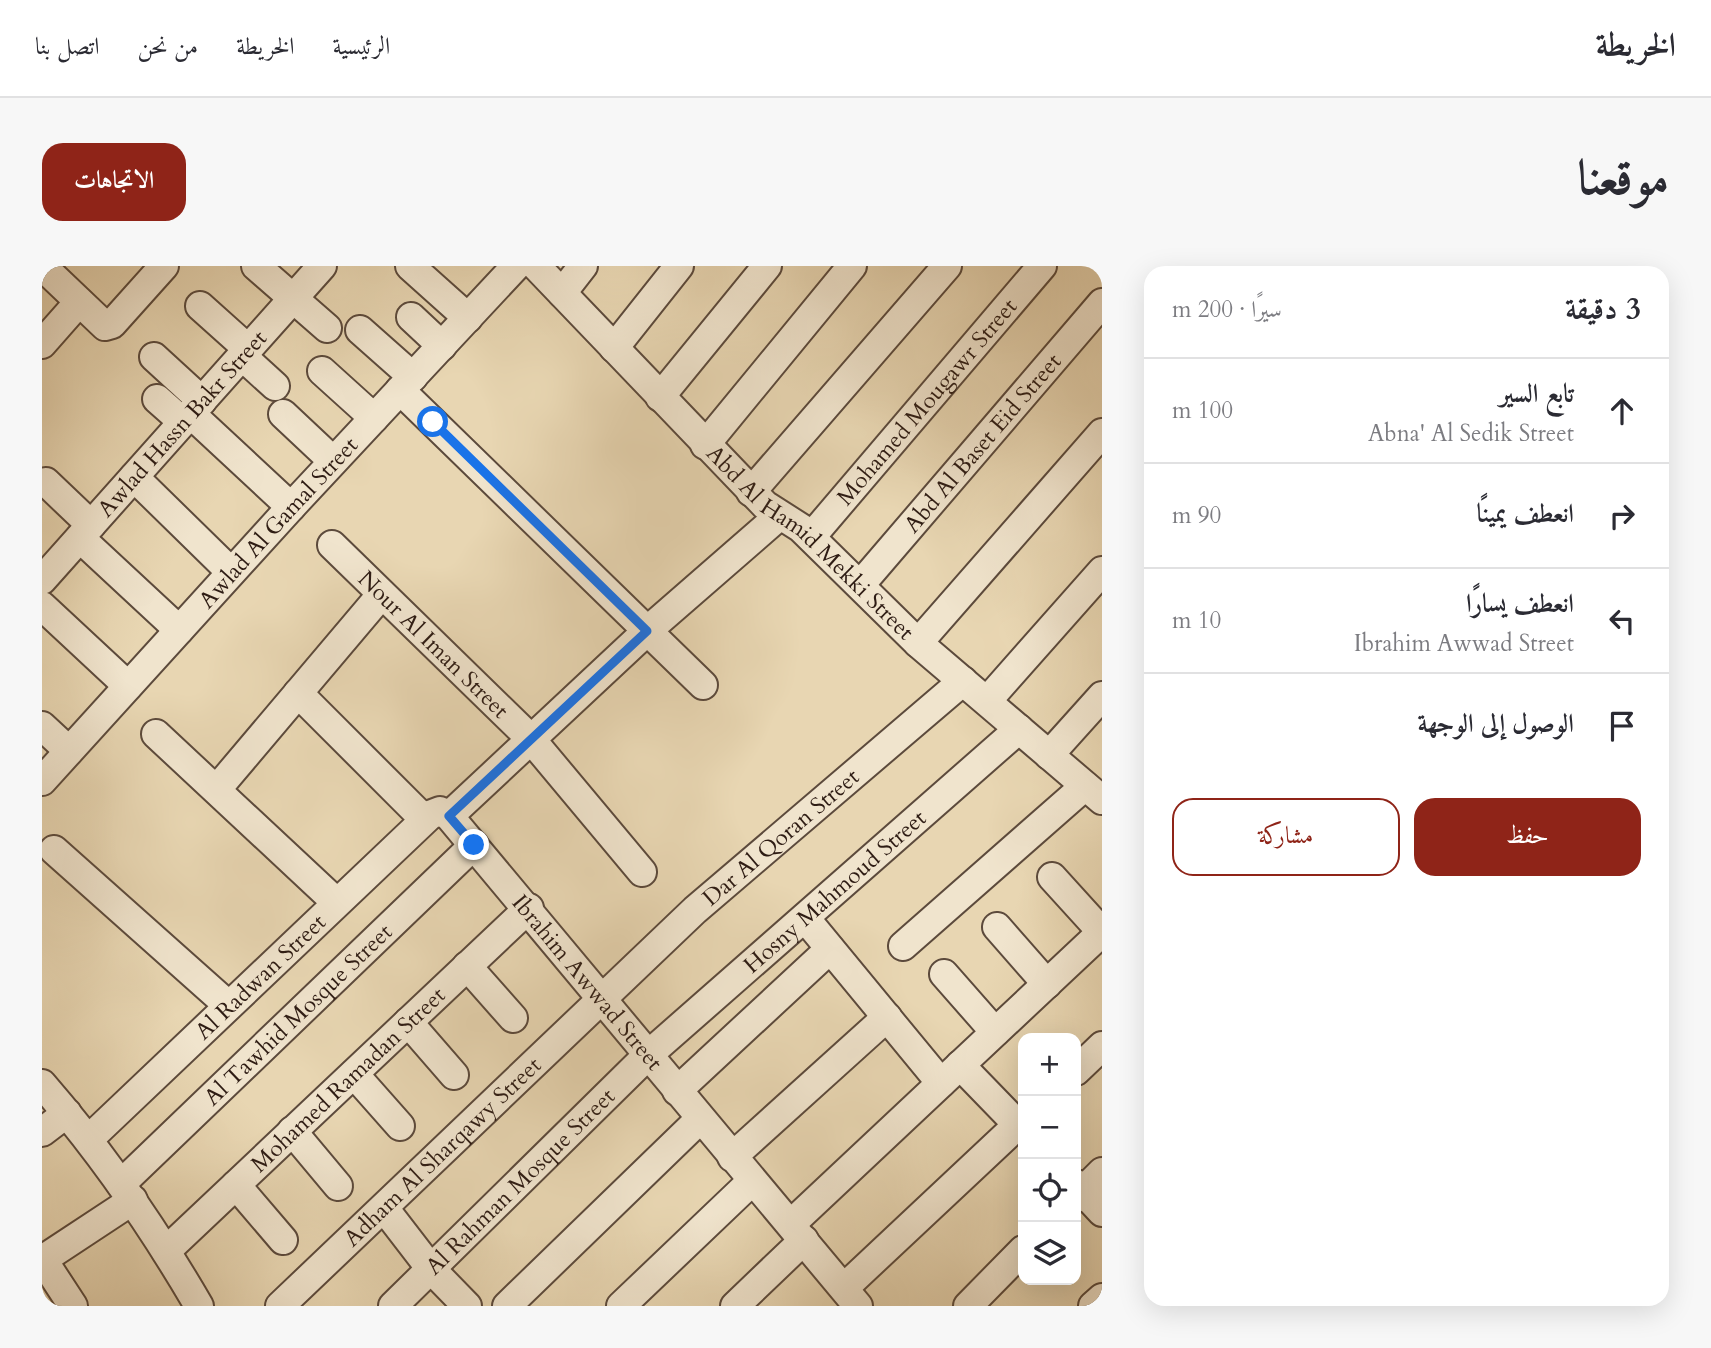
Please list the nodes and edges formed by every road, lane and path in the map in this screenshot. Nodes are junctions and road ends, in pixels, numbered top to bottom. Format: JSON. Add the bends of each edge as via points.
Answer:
{"nodes":[{"id":1,"x":42,"y":266,"type":"edge"},
{"id":2,"x":164,"y":266,"type":"edge"},
{"id":3,"x":256,"y":266,"type":"edge"},
{"id":4,"x":322,"y":266,"type":"edge"},
{"id":5,"x":410,"y":266,"type":"edge"},
{"id":6,"x":516,"y":266,"type":"edge"},
{"id":7,"x":536,"y":266,"type":"edge"},
{"id":8,"x":583,"y":266,"type":"edge"},
{"id":9,"x":679,"y":266,"type":"edge"},
{"id":10,"x":767,"y":266,"type":"edge"},
{"id":11,"x":852,"y":266,"type":"edge"},
{"id":12,"x":947,"y":266,"type":"edge"},
{"id":13,"x":1042,"y":266,"type":"edge"},
{"id":14,"x":562,"y":293,"type":"junction"},
{"id":15,"x":292,"y":299,"type":"junction"},
{"id":16,"x":79,"y":302,"type":"junction"},
{"id":17,"x":1102,"y":303,"type":"edge"},
{"id":18,"x":200,"y":306,"type":"dead end"},
{"id":19,"x":411,"y":317,"type":"dead end"},
{"id":20,"x":468,"y":318,"type":"junction"},
{"id":21,"x":327,"y":328,"type":"dead end"},
{"id":22,"x":360,"y":330,"type":"dead end"},
{"id":23,"x":42,"y":344,"type":"edge"},
{"id":24,"x":442,"y":346,"type":"junction"},
{"id":25,"x":614,"y":348,"type":"junction"},
{"id":26,"x":245,"y":353,"type":"junction"},
{"id":27,"x":154,"y":357,"type":"dead end"},
{"id":28,"x":322,"y":371,"type":"dead end"},
{"id":29,"x":407,"y":383,"type":"junction"},
{"id":30,"x":275,"y":386,"type":"dead end"},
{"id":31,"x":660,"y":397,"type":"junction"},
{"id":32,"x":156,"y":399,"type":"dead end"},
{"id":33,"x":192,"y":412,"type":"junction"},
{"id":34,"x":283,"y":414,"type":"dead end"},
{"id":35,"x":374,"y":418,"type":"junction"},
{"id":36,"x":1102,"y":433,"type":"edge"},
{"id":37,"x":705,"y":445,"type":"junction"},
{"id":38,"x":333,"y":461,"type":"junction"},
{"id":39,"x":134,"y":477,"type":"junction"},
{"id":40,"x":46,"y":482,"type":"dead end"},
{"id":41,"x":751,"y":492,"type":"junction"},
{"id":42,"x":291,"y":507,"type":"junction"},
{"id":43,"x":779,"y":516,"type":"junction"},
{"id":44,"x":86,"y":531,"type":"junction"},
{"id":45,"x":811,"y":537,"type":"junction"},
{"id":46,"x":332,"y":545,"type":"dead end"},
{"id":47,"x":1102,"y":571,"type":"edge"},
{"id":48,"x":231,"y":572,"type":"junction"},
{"id":49,"x":42,"y":580,"type":"edge"},
{"id":50,"x":860,"y":584,"type":"junction"},
{"id":51,"x":381,"y":595,"type":"junction"},
{"id":52,"x":42,"y":606,"type":"edge"},
{"id":53,"x":179,"y":630,"type":"junction"},
{"id":54,"x":647,"y":631,"type":"junction"},
{"id":55,"x":918,"y":643,"type":"junction"},
{"id":56,"x":963,"y":681,"type":"junction"},
{"id":57,"x":703,"y":685,"type":"dead end"},
{"id":58,"x":128,"y":686,"type":"junction"},
{"id":59,"x":298,"y":693,"type":"junction"},
{"id":60,"x":1102,"y":696,"type":"edge"},
{"id":61,"x":987,"y":701,"type":"junction"},
{"id":62,"x":42,"y":726,"type":"edge"},
{"id":63,"x":1019,"y":729,"type":"junction"},
{"id":64,"x":156,"y":734,"type":"dead end"},
{"id":65,"x":530,"y":738,"type":"junction"},
{"id":66,"x":69,"y":751,"type":"junction"},
{"id":67,"x":1049,"y":755,"type":"junction"},
{"id":68,"x":42,"y":781,"type":"edge"},
{"id":69,"x":217,"y":789,"type":"junction"},
{"id":70,"x":1093,"y":793,"type":"edge"},
{"id":71,"x":440,"y":815,"type":"junction"},
{"id":72,"x":474,"y":845,"type":"junction"},
{"id":73,"x":54,"y":850,"type":"dead end"},
{"id":74,"x":642,"y":872,"type":"dead end"},
{"id":75,"x":1052,"y":877,"type":"dead end"},
{"id":76,"x":336,"y":902,"type":"junction"},
{"id":77,"x":529,"y":908,"type":"junction"},
{"id":78,"x":805,"y":918,"type":"junction"},
{"id":79,"x":998,"y":927,"type":"dead end"},
{"id":80,"x":1102,"y":932,"type":"edge"},
{"id":81,"x":902,"y":946,"type":"dead end"},
{"id":82,"x":830,"y":949,"type":"junction"},
{"id":83,"x":467,"y":966,"type":"junction"},
{"id":84,"x":944,"y":974,"type":"dead end"},
{"id":85,"x":1046,"y":984,"type":"junction"},
{"id":86,"x":604,"y":998,"type":"junction"},
{"id":87,"x":228,"y":1005,"type":"junction"},
{"id":88,"x":887,"y":1017,"type":"junction"},
{"id":89,"x":513,"y":1018,"type":"dead end"},
{"id":90,"x":408,"y":1022,"type":"junction"},
{"id":91,"x":995,"y":1032,"type":"junction"},
{"id":92,"x":1102,"y":1046,"type":"edge"},
{"id":93,"x":648,"y":1055,"type":"junction"},
{"id":94,"x":1081,"y":1066,"type":"edge"},
{"id":95,"x":354,"y":1074,"type":"junction"},
{"id":96,"x":951,"y":1074,"type":"junction"},
{"id":97,"x":454,"y":1075,"type":"dead end"},
{"id":98,"x":42,"y":1084,"type":"edge"},
{"id":99,"x":677,"y":1091,"type":"junction"},
{"id":100,"x":67,"y":1113,"type":"junction"},
{"id":101,"x":700,"y":1119,"type":"junction"},
{"id":102,"x":1018,"y":1122,"type":"edge"},
{"id":103,"x":400,"y":1126,"type":"dead end"},
{"id":104,"x":1018,"y":1129,"type":"edge"},
{"id":105,"x":42,"y":1132,"type":"edge"},
{"id":106,"x":292,"y":1132,"type":"junction"},
{"id":107,"x":89,"y":1139,"type":"junction"},
{"id":108,"x":732,"y":1157,"type":"junction"},
{"id":109,"x":752,"y":1181,"type":"junction"},
{"id":110,"x":236,"y":1185,"type":"junction"},
{"id":111,"x":338,"y":1186,"type":"dead end"},
{"id":112,"x":1084,"y":1186,"type":"edge"},
{"id":113,"x":127,"y":1192,"type":"junction"},
{"id":114,"x":383,"y":1208,"type":"junction"},
{"id":115,"x":1102,"y":1212,"type":"edge"},
{"id":116,"x":797,"y":1232,"type":"junction"},
{"id":117,"x":283,"y":1240,"type":"dead end"},
{"id":118,"x":166,"y":1251,"type":"junction"},
{"id":119,"x":1018,"y":1256,"type":"edge"},
{"id":120,"x":42,"y":1260,"type":"edge"},
{"id":121,"x":431,"y":1269,"type":"junction"},
{"id":122,"x":1102,"y":1298,"type":"edge"},
{"id":123,"x":849,"y":1299,"type":"edge"},
{"id":124,"x":73,"y":1306,"type":"edge"},
{"id":125,"x":199,"y":1306,"type":"edge"},
{"id":126,"x":280,"y":1306,"type":"edge"},
{"id":127,"x":393,"y":1306,"type":"edge"},
{"id":128,"x":467,"y":1306,"type":"edge"},
{"id":129,"x":507,"y":1306,"type":"edge"},
{"id":130,"x":621,"y":1306,"type":"edge"},
{"id":131,"x":735,"y":1306,"type":"edge"},
{"id":132,"x":968,"y":1306,"type":"edge"},
{"id":133,"x":1093,"y":1306,"type":"edge"}],
"edges":[{"from":1,"to":16,"type":"street"},
{"from":2,"to":16,"type":"street","via":[[112,324],[102,324]]},
{"from":3,"to":15,"type":"street"},
{"from":4,"to":15,"type":"street","name":"Awlad Hassn Bakr Street"},
{"from":5,"to":20,"type":"street"},
{"from":6,"to":20,"type":"street","name":"Awlad Al Gamal Street"},
{"from":7,"to":14,"type":"street","name":"Abd Al Hamid Mekki Street"},
{"from":8,"to":14,"type":"street"},
{"from":9,"to":25,"type":"street"},
{"from":10,"to":31,"type":"street"},
{"from":11,"to":37,"type":"street"},
{"from":12,"to":41,"type":"street"},
{"from":13,"to":45,"type":"street","name":"Mohamed Mougawr Street"},
{"from":14,"to":25,"type":"street","name":"Abd Al Hamid Mekki Street"},
{"from":15,"to":21,"type":"street"},
{"from":15,"to":26,"type":"street","name":"Awlad Hassn Bakr Street"},
{"from":16,"to":23,"type":"street"},
{"from":17,"to":50,"type":"street","name":"Abd Al Baset Eid Street"},
{"from":18,"to":26,"type":"street"},
{"from":19,"to":24,"type":"street"},
{"from":20,"to":24,"type":"street","name":"Awlad Al Gamal Street"},
{"from":22,"to":29,"type":"street"},
{"from":24,"to":29,"type":"street","name":"Awlad Al Gamal Street"},
{"from":25,"to":31,"type":"street","name":"Abd Al Hamid Mekki Street"},
{"from":26,"to":30,"type":"street"},
{"from":26,"to":33,"type":"street","name":"Awlad Hassn Bakr Street"},
{"from":27,"to":33,"type":"street"},
{"from":28,"to":35,"type":"street"},
{"from":29,"to":35,"type":"street","name":"Awlad Al Gamal Street"},
{"from":29,"to":54,"type":"street"},
{"from":31,"to":37,"type":"street","name":"Abd Al Hamid Mekki Street"},
{"from":32,"to":33,"type":"street"},
{"from":33,"to":39,"type":"street","name":"Awlad Hassn Bakr Street"},
{"from":33,"to":42,"type":"street"},
{"from":34,"to":38,"type":"street"},
{"from":35,"to":38,"type":"street","name":"Awlad Al Gamal Street"},
{"from":36,"to":55,"type":"street"},
{"from":37,"to":41,"type":"street","name":"Abd Al Hamid Mekki Street"},
{"from":38,"to":42,"type":"street","name":"Awlad Al Gamal Street"},
{"from":39,"to":44,"type":"street","name":"Awlad Hassn Bakr Street"},
{"from":39,"to":48,"type":"street"},
{"from":40,"to":44,"type":"street"},
{"from":41,"to":43,"type":"street","name":"Abd Al Hamid Mekki Street"},
{"from":42,"to":48,"type":"street","name":"Awlad Al Gamal Street"},
{"from":43,"to":45,"type":"street","name":"Abd Al Hamid Mekki Street"},
{"from":43,"to":54,"type":"street","name":"Al Radwan Street"},
{"from":44,"to":49,"type":"street","name":"Awlad Hassn Bakr Street"},
{"from":44,"to":53,"type":"street"},
{"from":45,"to":50,"type":"street","name":"Abd Al Hamid Mekki Street"},
{"from":46,"to":51,"type":"street","name":"Nour Al Iman Street"},
{"from":47,"to":61,"type":"street"},
{"from":48,"to":53,"type":"street","name":"Awlad Al Gamal Street"},
{"from":50,"to":55,"type":"street","name":"Abd Al Hamid Mekki Street"},
{"from":51,"to":59,"type":"street"},
{"from":51,"to":65,"type":"street","name":"Nour Al Iman Street"},
{"from":52,"to":58,"type":"street"},
{"from":53,"to":58,"type":"street","name":"Awlad Al Gamal Street"},
{"from":54,"to":57,"type":"street"},
{"from":54,"to":65,"type":"street","name":"Al Radwan Street"},
{"from":55,"to":56,"type":"street","name":"Abd Al Hamid Mekki Street"},
{"from":56,"to":61,"type":"street","name":"Abd Al Hamid Mekki Street"},
{"from":56,"to":86,"type":"street","name":"Dar Al Qoran Street","via":[[695,910]]},
{"from":58,"to":66,"type":"street","name":"Awlad Al Gamal Street"},
{"from":59,"to":69,"type":"street"},
{"from":59,"to":71,"type":"street","name":"Ibrahim Awwad Street","via":[[419,814]]},
{"from":60,"to":67,"type":"street"},
{"from":61,"to":63,"type":"street","name":"Abd Al Hamid Mekki Street"},
{"from":62,"to":66,"type":"street"},
{"from":63,"to":67,"type":"street","name":"Abd Al Hamid Mekki Street"},
{"from":63,"to":78,"type":"street","name":"Hosny Mahmoud Street"},
{"from":64,"to":69,"type":"street"},
{"from":65,"to":71,"type":"street","name":"Al Radwan Street"},
{"from":65,"to":74,"type":"street","name":"Nour Al Iman Street"},
{"from":66,"to":68,"type":"street","name":"Awlad Al Gamal Street"},
{"from":67,"to":70,"type":"street","name":"Abd Al Hamid Mekki Street"},
{"from":69,"to":76,"type":"street"},
{"from":70,"to":81,"type":"street"},
{"from":71,"to":72,"type":"street","name":"Ibrahim Awwad Street"},
{"from":71,"to":76,"type":"street","name":"Al Radwan Street"},
{"from":72,"to":77,"type":"street","name":"Ibrahim Awwad Street"},
{"from":72,"to":113,"type":"street","name":"Al Tawhid Mosque Street"},
{"from":73,"to":87,"type":"street"},
{"from":75,"to":80,"type":"street"},
{"from":76,"to":87,"type":"street","name":"Al Radwan Street"},
{"from":77,"to":83,"type":"street","name":"Mohamed Ramadan Street"},
{"from":77,"to":86,"type":"street","name":"Ibrahim Awwad Street"},
{"from":78,"to":82,"type":"street"},
{"from":78,"to":93,"type":"street","name":"Hosny Mahmoud Street"},
{"from":79,"to":85,"type":"street"},
{"from":80,"to":85,"type":"street"},
{"from":82,"to":88,"type":"street"},
{"from":82,"to":99,"type":"street"},
{"from":83,"to":89,"type":"street"},
{"from":83,"to":90,"type":"street","name":"Mohamed Ramadan Street"},
{"from":84,"to":91,"type":"street"},
{"from":85,"to":91,"type":"street"},
{"from":86,"to":93,"type":"street","name":"Ibrahim Awwad Street"},
{"from":86,"to":114,"type":"street","name":"Adham Al Sharqawy Street"},
{"from":87,"to":107,"type":"street","name":"Al Radwan Street"},
{"from":88,"to":96,"type":"street"},
{"from":88,"to":108,"type":"street"},
{"from":90,"to":95,"type":"street","name":"Mohamed Ramadan Street"},
{"from":90,"to":97,"type":"street"},
{"from":91,"to":96,"type":"street"},
{"from":92,"to":94,"type":"street"},
{"from":93,"to":99,"type":"street","name":"Ibrahim Awwad Street"},
{"from":93,"to":121,"type":"street","name":"Al Rahman Mosque Street"},
{"from":95,"to":103,"type":"street"},
{"from":95,"to":106,"type":"street","name":"Mohamed Ramadan Street"},
{"from":96,"to":102,"type":"street"},
{"from":96,"to":116,"type":"street"},
{"from":98,"to":100,"type":"street"},
{"from":99,"to":101,"type":"street","name":"Ibrahim Awwad Street"},
{"from":100,"to":105,"type":"street"},
{"from":100,"to":107,"type":"street"},
{"from":101,"to":108,"type":"street","name":"Ibrahim Awwad Street"},
{"from":101,"to":129,"type":"street"},
{"from":104,"to":123,"type":"street"},
{"from":106,"to":110,"type":"street","name":"Mohamed Ramadan Street"},
{"from":106,"to":111,"type":"street"},
{"from":107,"to":113,"type":"street"},
{"from":108,"to":109,"type":"street","name":"Ibrahim Awwad Street"},
{"from":109,"to":116,"type":"street","name":"Ibrahim Awwad Street"},
{"from":109,"to":130,"type":"street"},
{"from":110,"to":117,"type":"street"},
{"from":110,"to":118,"type":"street","name":"Mohamed Ramadan Street"},
{"from":112,"to":115,"type":"street"},
{"from":113,"to":118,"type":"street"},
{"from":113,"to":120,"type":"street","name":"Al Tawhid Mosque Street"},
{"from":114,"to":121,"type":"street"},
{"from":114,"to":126,"type":"street","name":"Adham Al Sharqawy Street"},
{"from":116,"to":123,"type":"street","name":"Ibrahim Awwad Street"},
{"from":116,"to":131,"type":"street"},
{"from":118,"to":125,"type":"street"},
{"from":119,"to":132,"type":"street"},
{"from":120,"to":124,"type":"street"},
{"from":121,"to":127,"type":"street","name":"Al Rahman Mosque Street"},
{"from":121,"to":128,"type":"street"},
{"from":122,"to":133,"type":"street"}]}
